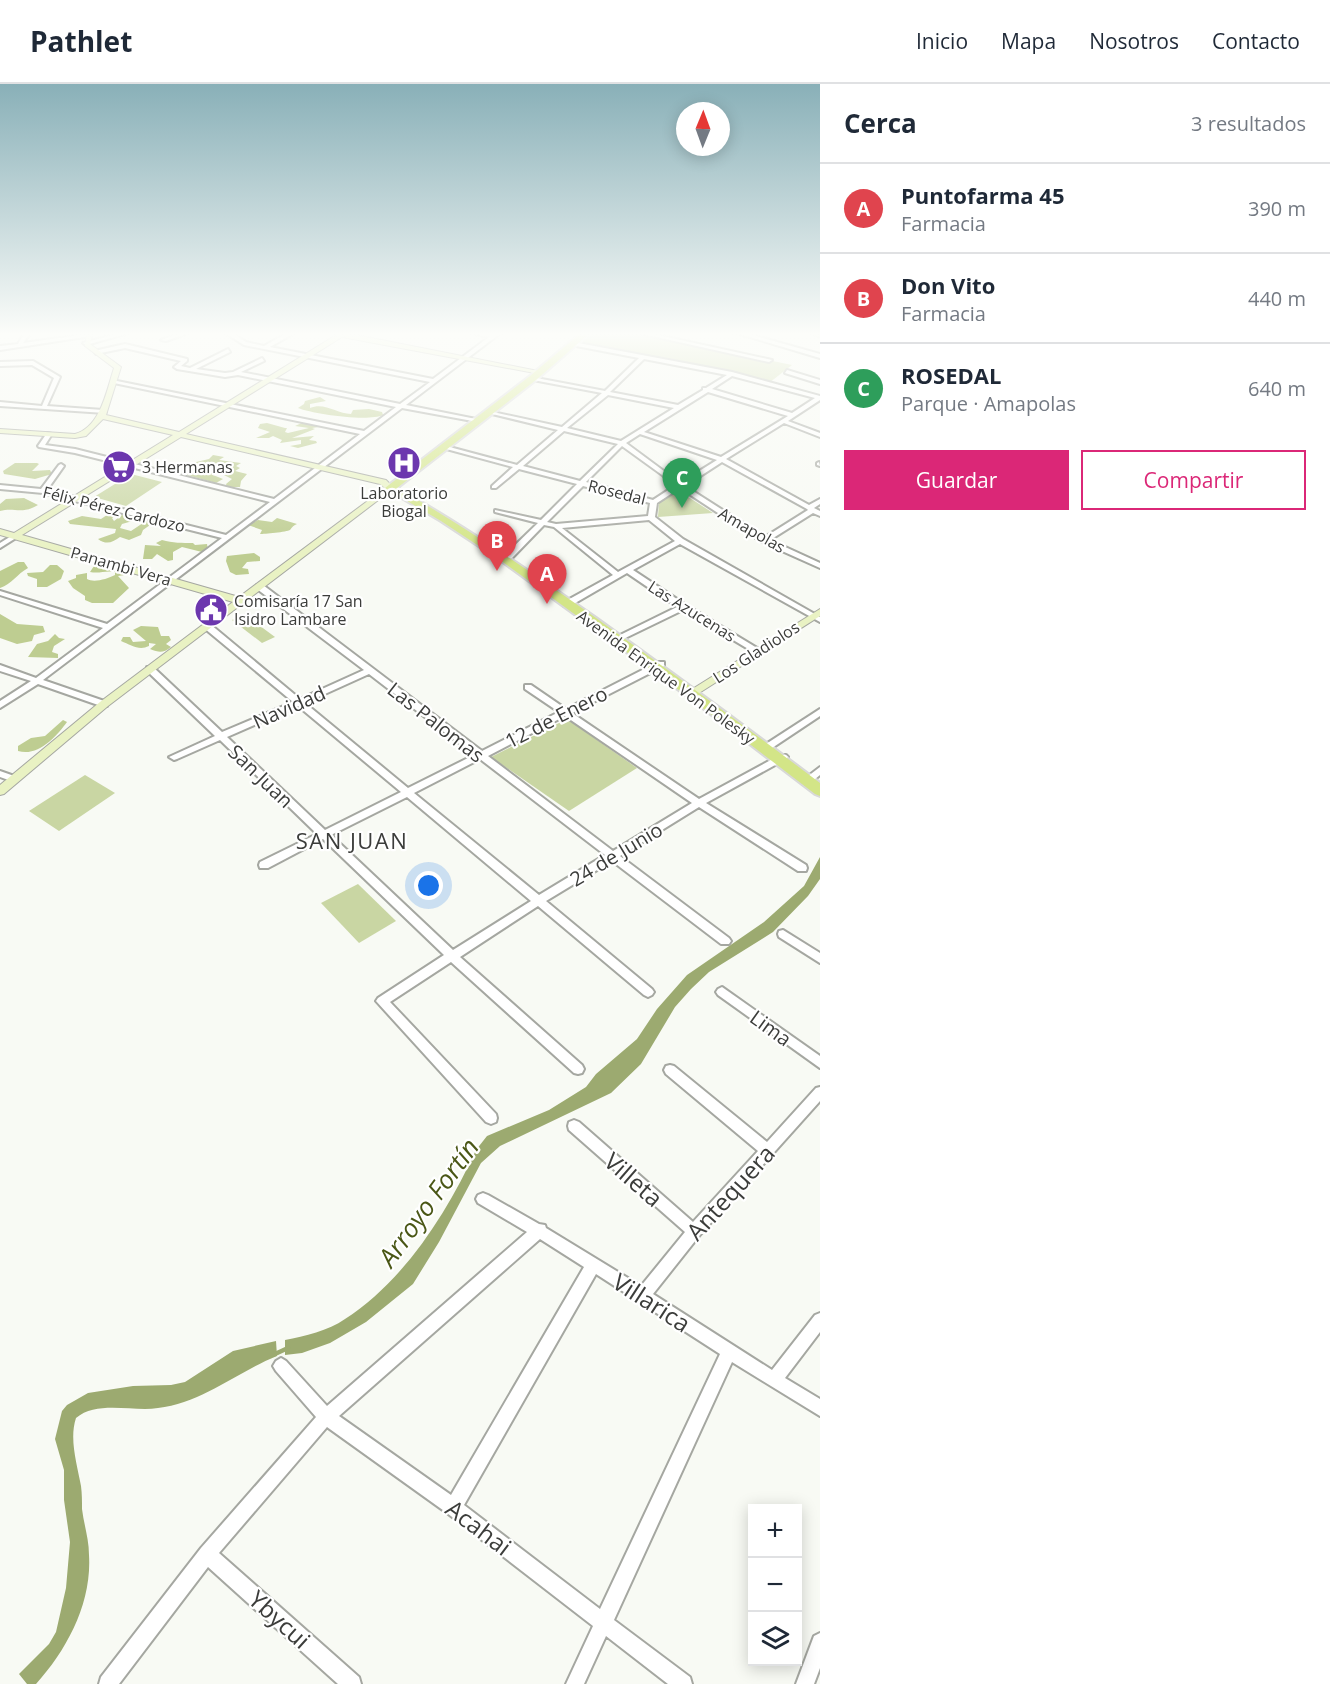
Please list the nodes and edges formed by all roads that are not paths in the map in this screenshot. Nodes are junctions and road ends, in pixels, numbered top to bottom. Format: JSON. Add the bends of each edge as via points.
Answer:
{"nodes":[{"id":1,"x":39,"y":407,"type":"edge"},
{"id":2,"x":44,"y":407,"type":"joint"},
{"id":3,"x":105,"y":407,"type":"edge"},
{"id":4,"x":226,"y":407,"type":"edge"},
{"id":5,"x":242,"y":407,"type":"edge"},
{"id":6,"x":399,"y":407,"type":"edge"},
{"id":7,"x":403,"y":407,"type":"edge"},
{"id":8,"x":497,"y":407,"type":"edge"},
{"id":9,"x":589,"y":407,"type":"edge"},
{"id":10,"x":678,"y":407,"type":"edge"},
{"id":11,"x":764,"y":407,"type":"edge"},
{"id":12,"x":805,"y":407,"type":"edge"},
{"id":13,"x":490,"y":412,"type":"junction"},
{"id":14,"x":102,"y":414,"type":"junction"},
{"id":15,"x":792,"y":415,"type":"junction"},
{"id":16,"x":476,"y":421,"type":"junction"},
{"id":17,"x":783,"y":421,"type":"junction"},
{"id":18,"x":562,"y":429,"type":"junction"},
{"id":19,"x":0,"y":431,"type":"edge"},
{"id":20,"x":639,"y":432,"type":"junction"},
{"id":21,"x":183,"y":433,"type":"junction"},
{"id":22,"x":364,"y":433,"type":"junction"},
{"id":23,"x":49,"y":434,"type":"junction"},
{"id":24,"x":820,"y":435,"type":"edge"},
{"id":25,"x":622,"y":443,"type":"junction"},
{"id":26,"x":442,"y":447,"type":"junction"},
{"id":27,"x":723,"y":460,"type":"junction"},
{"id":28,"x":132,"y":465,"type":"junction"},
{"id":29,"x":321,"y":465,"type":"junction"},
{"id":30,"x":61,"y":466,"type":"dead end"},
{"id":31,"x":517,"y":467,"type":"junction"},
{"id":32,"x":583,"y":484,"type":"junction"},
{"id":33,"x":393,"y":485,"type":"junction"},
{"id":34,"x":681,"y":486,"type":"junction"},
{"id":35,"x":494,"y":487,"type":"dead end"},
{"id":36,"x":0,"y":488,"type":"edge"},
{"id":37,"x":43,"y":491,"type":"junction"},
{"id":38,"x":76,"y":498,"type":"junction"},
{"id":39,"x":273,"y":501,"type":"junction"},
{"id":40,"x":820,"y":501,"type":"edge"},
{"id":41,"x":654,"y":502,"type":"junction"},
{"id":42,"x":497,"y":511,"type":"dead end"},
{"id":43,"x":814,"y":511,"type":"edge"},
{"id":44,"x":651,"y":518,"type":"junction"},
{"id":45,"x":544,"y":522,"type":"junction"},
{"id":46,"x":556,"y":526,"type":"junction"},
{"id":47,"x":0,"y":532,"type":"edge"},
{"id":48,"x":15,"y":536,"type":"junction"},
{"id":49,"x":226,"y":537,"type":"junction"},
{"id":50,"x":765,"y":540,"type":"junction"},
{"id":51,"x":680,"y":541,"type":"junction"},
{"id":52,"x":0,"y":546,"type":"edge"},
{"id":53,"x":506,"y":557,"type":"junction"},
{"id":54,"x":820,"y":566,"type":"edge"},
{"id":55,"x":627,"y":570,"type":"junction"},
{"id":56,"x":618,"y":576,"type":"junction"},
{"id":57,"x":170,"y":579,"type":"junction"},
{"id":58,"x":260,"y":587,"type":"junction"},
{"id":59,"x":0,"y":593,"type":"edge"},
{"id":60,"x":241,"y":601,"type":"junction"},
{"id":61,"x":569,"y":602,"type":"junction"},
{"id":62,"x":683,"y":607,"type":"junction"},
{"id":63,"x":818,"y":615,"type":"edge"},
{"id":64,"x":207,"y":626,"type":"junction"},
{"id":65,"x":109,"y":627,"type":"junction"},
{"id":66,"x":620,"y":638,"type":"junction"},
{"id":67,"x":758,"y":651,"type":"junction"},
{"id":68,"x":658,"y":665,"type":"junction"},
{"id":69,"x":0,"y":668,"type":"edge"},
{"id":70,"x":150,"y":669,"type":"junction"},
{"id":71,"x":370,"y":671,"type":"junction"},
{"id":72,"x":37,"y":681,"type":"junction"},
{"id":73,"x":528,"y":687,"type":"dead end"},
{"id":74,"x":695,"y":692,"type":"junction"},
{"id":75,"x":297,"y":703,"type":"junction"},
{"id":76,"x":104,"y":704,"type":"junction"},
{"id":77,"x":0,"y":705,"type":"edge"},
{"id":78,"x":566,"y":712,"type":"junction"},
{"id":79,"x":820,"y":712,"type":"edge"},
{"id":80,"x":220,"y":737,"type":"junction"},
{"id":81,"x":769,"y":746,"type":"junction"},
{"id":82,"x":479,"y":756,"type":"junction"},
{"id":83,"x":174,"y":757,"type":"dead end"},
{"id":84,"x":780,"y":758,"type":"junction"},
{"id":85,"x":0,"y":774,"type":"edge"},
{"id":86,"x":14,"y":779,"type":"junction"},
{"id":87,"x":816,"y":781,"type":"edge"},
{"id":88,"x":0,"y":791,"type":"edge"},
{"id":89,"x":406,"y":792,"type":"junction"},
{"id":90,"x":699,"y":803,"type":"junction"},
{"id":91,"x":323,"y":836,"type":"junction"},
{"id":92,"x":614,"y":855,"type":"junction"},
{"id":93,"x":264,"y":865,"type":"dead end"},
{"id":94,"x":802,"y":868,"type":"dead end"},
{"id":95,"x":538,"y":901,"type":"junction"},
{"id":96,"x":783,"y":934,"type":"dead end"},
{"id":97,"x":725,"y":941,"type":"dead end"},
{"id":98,"x":452,"y":956,"type":"junction"},
{"id":99,"x":820,"y":959,"type":"edge"},
{"id":100,"x":648,"y":992,"type":"dead end"},
{"id":101,"x":722,"y":992,"type":"dead end"},
{"id":102,"x":820,"y":1063,"type":"edge"},
{"id":103,"x":578,"y":1069,"type":"dead end"},
{"id":104,"x":670,"y":1070,"type":"dead end"},
{"id":105,"x":820,"y":1092,"type":"edge"},
{"id":106,"x":491,"y":1118,"type":"dead end"},
{"id":107,"x":574,"y":1126,"type":"dead end"},
{"id":108,"x":767,"y":1150,"type":"junction"},
{"id":109,"x":483,"y":1199,"type":"dead end"},
{"id":110,"x":540,"y":1230,"type":"junction"},
{"id":111,"x":694,"y":1231,"type":"junction"},
{"id":112,"x":593,"y":1265,"type":"junction"},
{"id":113,"x":643,"y":1295,"type":"junction"},
{"id":114,"x":820,"y":1320,"type":"edge"},
{"id":115,"x":729,"y":1352,"type":"junction"},
{"id":116,"x":281,"y":1366,"type":"dead end"},
{"id":117,"x":774,"y":1380,"type":"junction"},
{"id":118,"x":820,"y":1408,"type":"edge"},
{"id":119,"x":326,"y":1417,"type":"junction"},
{"id":120,"x":453,"y":1507,"type":"junction"},
{"id":121,"x":207,"y":1554,"type":"junction"},
{"id":122,"x":603,"y":1621,"type":"junction"},
{"id":123,"x":820,"y":1642,"type":"edge"},
{"id":124,"x":108,"y":1684,"type":"edge"},
{"id":125,"x":352,"y":1684,"type":"edge"},
{"id":126,"x":574,"y":1684,"type":"edge"},
{"id":127,"x":683,"y":1684,"type":"edge"},
{"id":128,"x":805,"y":1684,"type":"edge"}],
"edges":[{"from":1,"to":2,"type":"street"},
{"from":2,"to":14,"type":"street"},
{"from":3,"to":14,"type":"street"},
{"from":4,"to":21,"type":"street"},
{"from":5,"to":22,"type":"street"},
{"from":6,"to":22,"type":"street"},
{"from":7,"to":16,"type":"street"},
{"from":8,"to":13,"type":"main road"},
{"from":9,"to":18,"type":"street"},
{"from":10,"to":20,"type":"street"},
{"from":11,"to":15,"type":"street"},
{"from":12,"to":15,"type":"street"},
{"from":13,"to":16,"type":"main road"},
{"from":13,"to":18,"type":"street","name":"Amapolas"},
{"from":14,"to":21,"type":"street"},
{"from":14,"to":23,"type":"street","via":[[87,432],[75,436]]},
{"from":15,"to":17,"type":"street"},
{"from":16,"to":26,"type":"main road"},
{"from":17,"to":24,"type":"street"},
{"from":17,"to":27,"type":"street"},
{"from":18,"to":25,"type":"street","name":"Amapolas"},
{"from":18,"to":31,"type":"street"},
{"from":19,"to":23,"type":"street"},
{"from":20,"to":25,"type":"street"},
{"from":20,"to":27,"type":"street"},
{"from":21,"to":28,"type":"street"},
{"from":21,"to":29,"type":"street"},
{"from":22,"to":29,"type":"street"},
{"from":23,"to":28,"type":"street","via":[[41,446]]},
{"from":25,"to":32,"type":"street"},
{"from":25,"to":34,"type":"street","name":"Amapolas"},
{"from":26,"to":31,"type":"street","name":"Rosedal"},
{"from":26,"to":33,"type":"main road"},
{"from":27,"to":34,"type":"street"},
{"from":27,"to":43,"type":"street"},
{"from":28,"to":38,"type":"street"},
{"from":28,"to":39,"type":"street"},
{"from":29,"to":33,"type":"street"},
{"from":29,"to":39,"type":"street"},
{"from":30,"to":37,"type":"street"},
{"from":31,"to":32,"type":"street","name":"Rosedal"},
{"from":31,"to":35,"type":"street"},
{"from":32,"to":41,"type":"street","name":"Rosedal"},
{"from":32,"to":45,"type":"street"},
{"from":33,"to":53,"type":"main road","name":"Avenida Enrique Von Polesky"},
{"from":33,"to":58,"type":"street"},
{"from":34,"to":41,"type":"street"},
{"from":34,"to":50,"type":"street","name":"Amapolas"},
{"from":36,"to":37,"type":"street","name":"Félix Pérez Cardozo"},
{"from":37,"to":38,"type":"street","name":"Félix Pérez Cardozo"},
{"from":38,"to":48,"type":"street"},
{"from":38,"to":49,"type":"street","name":"Félix Pérez Cardozo"},
{"from":39,"to":49,"type":"street"},
{"from":40,"to":43,"type":"street"},
{"from":41,"to":44,"type":"street","name":"Rosedal"},
{"from":42,"to":45,"type":"street"},
{"from":43,"to":50,"type":"street"},
{"from":44,"to":46,"type":"street"},
{"from":44,"to":51,"type":"street","name":"Rosedal"},
{"from":45,"to":46,"type":"street"},
{"from":45,"to":53,"type":"street"},
{"from":46,"to":56,"type":"street"},
{"from":47,"to":48,"type":"street","name":"Panambi Vera"},
{"from":48,"to":52,"type":"street"},
{"from":48,"to":57,"type":"street","name":"Panambi Vera"},
{"from":49,"to":57,"type":"street"},
{"from":50,"to":54,"type":"street","name":"Amapolas"},
{"from":51,"to":55,"type":"street"},
{"from":51,"to":63,"type":"street","name":"Rosedal"},
{"from":53,"to":61,"type":"main road","name":"Avenida Enrique Von Polesky"},
{"from":55,"to":56,"type":"street"},
{"from":55,"to":62,"type":"street","name":"Las Azucenas"},
{"from":56,"to":61,"type":"street"},
{"from":57,"to":60,"type":"street","name":"Panambi Vera"},
{"from":57,"to":65,"type":"street"},
{"from":58,"to":60,"type":"street"},
{"from":58,"to":71,"type":"street","name":"Las Palomas"},
{"from":59,"to":65,"type":"street"},
{"from":60,"to":64,"type":"street"},
{"from":61,"to":66,"type":"main road","name":"Avenida Enrique Von Polesky"},
{"from":62,"to":66,"type":"street"},
{"from":62,"to":67,"type":"street","name":"Las Azucenas"},
{"from":63,"to":67,"type":"street","name":"Los Gladiolos"},
{"from":64,"to":70,"type":"street"},
{"from":64,"to":75,"type":"street"},
{"from":65,"to":72,"type":"street"},
{"from":66,"to":68,"type":"main road","name":"Avenida Enrique Von Polesky"},
{"from":67,"to":74,"type":"street","name":"Los Gladiolos"},
{"from":68,"to":74,"type":"main road","name":"Avenida Enrique Von Polesky"},
{"from":68,"to":78,"type":"street","name":"12 de Enero"},
{"from":69,"to":72,"type":"street"},
{"from":70,"to":76,"type":"street"},
{"from":70,"to":80,"type":"street","name":"San Juan"},
{"from":71,"to":75,"type":"street","name":"Navidad"},
{"from":71,"to":82,"type":"street","name":"Las Palomas"},
{"from":72,"to":76,"type":"street"},
{"from":72,"to":77,"type":"street"},
{"from":73,"to":78,"type":"street"},
{"from":74,"to":81,"type":"main road","name":"Avenida Enrique Von Polesky"},
{"from":74,"to":84,"type":"main road","name":"Avenida Enrique Von Polesky"},
{"from":75,"to":80,"type":"street","name":"Navidad"},
{"from":75,"to":89,"type":"street"},
{"from":76,"to":86,"type":"street"},
{"from":78,"to":82,"type":"street","name":"12 de Enero"},
{"from":78,"to":90,"type":"street"},
{"from":79,"to":81,"type":"street"},
{"from":80,"to":83,"type":"street","name":"Navidad"},
{"from":80,"to":91,"type":"street","name":"San Juan"},
{"from":81,"to":84,"type":"main road","name":"Avenida Enrique Von Polesky"},
{"from":82,"to":89,"type":"street","name":"12 de Enero"},
{"from":82,"to":92,"type":"street","name":"Las Palomas"},
{"from":84,"to":87,"type":"main road","name":"Avenida Enrique Von Polesky"},
{"from":84,"to":90,"type":"street","name":"24 de Junio"},
{"from":85,"to":86,"type":"street"},
{"from":86,"to":88,"type":"street"},
{"from":89,"to":91,"type":"street","name":"12 de Enero"},
{"from":89,"to":95,"type":"street"},
{"from":90,"to":92,"type":"street","name":"24 de Junio"},
{"from":90,"to":94,"type":"street"},
{"from":91,"to":93,"type":"street","name":"12 de Enero"},
{"from":91,"to":98,"type":"street","name":"San Juan"},
{"from":92,"to":95,"type":"street","name":"24 de Junio"},
{"from":92,"to":97,"type":"street","name":"Las Palomas"},
{"from":95,"to":98,"type":"street","name":"24 de Junio"},
{"from":95,"to":100,"type":"street"},
{"from":96,"to":99,"type":"street"},
{"from":98,"to":103,"type":"street","name":"San Juan"},
{"from":98,"to":106,"type":"street","name":"24 de Junio","via":[[382,1001]]},
{"from":101,"to":102,"type":"street","name":"Lima"},
{"from":104,"to":108,"type":"street"},
{"from":105,"to":108,"type":"street","name":"Antequera"},
{"from":107,"to":111,"type":"street","name":"Villeta"},
{"from":108,"to":111,"type":"street","name":"Antequera"},
{"from":109,"to":110,"type":"street","name":"Villarica"},
{"from":110,"to":112,"type":"street","name":"Villarica"},
{"from":110,"to":119,"type":"street"},
{"from":111,"to":113,"type":"street","name":"Antequera"},
{"from":112,"to":113,"type":"street","name":"Villarica"},
{"from":112,"to":120,"type":"street"},
{"from":113,"to":115,"type":"street","name":"Villarica"},
{"from":114,"to":117,"type":"street"},
{"from":115,"to":117,"type":"street","name":"Villarica"},
{"from":115,"to":122,"type":"street"},
{"from":116,"to":119,"type":"street","name":"Acahai"},
{"from":117,"to":118,"type":"street","name":"Villarica"},
{"from":119,"to":120,"type":"street","name":"Acahai"},
{"from":119,"to":121,"type":"street"},
{"from":120,"to":122,"type":"street","name":"Acahai"},
{"from":121,"to":124,"type":"street"},
{"from":121,"to":125,"type":"street","name":"Ybycui"},
{"from":122,"to":126,"type":"street"},
{"from":122,"to":127,"type":"street","name":"Acahai"},
{"from":123,"to":128,"type":"street"}]}
